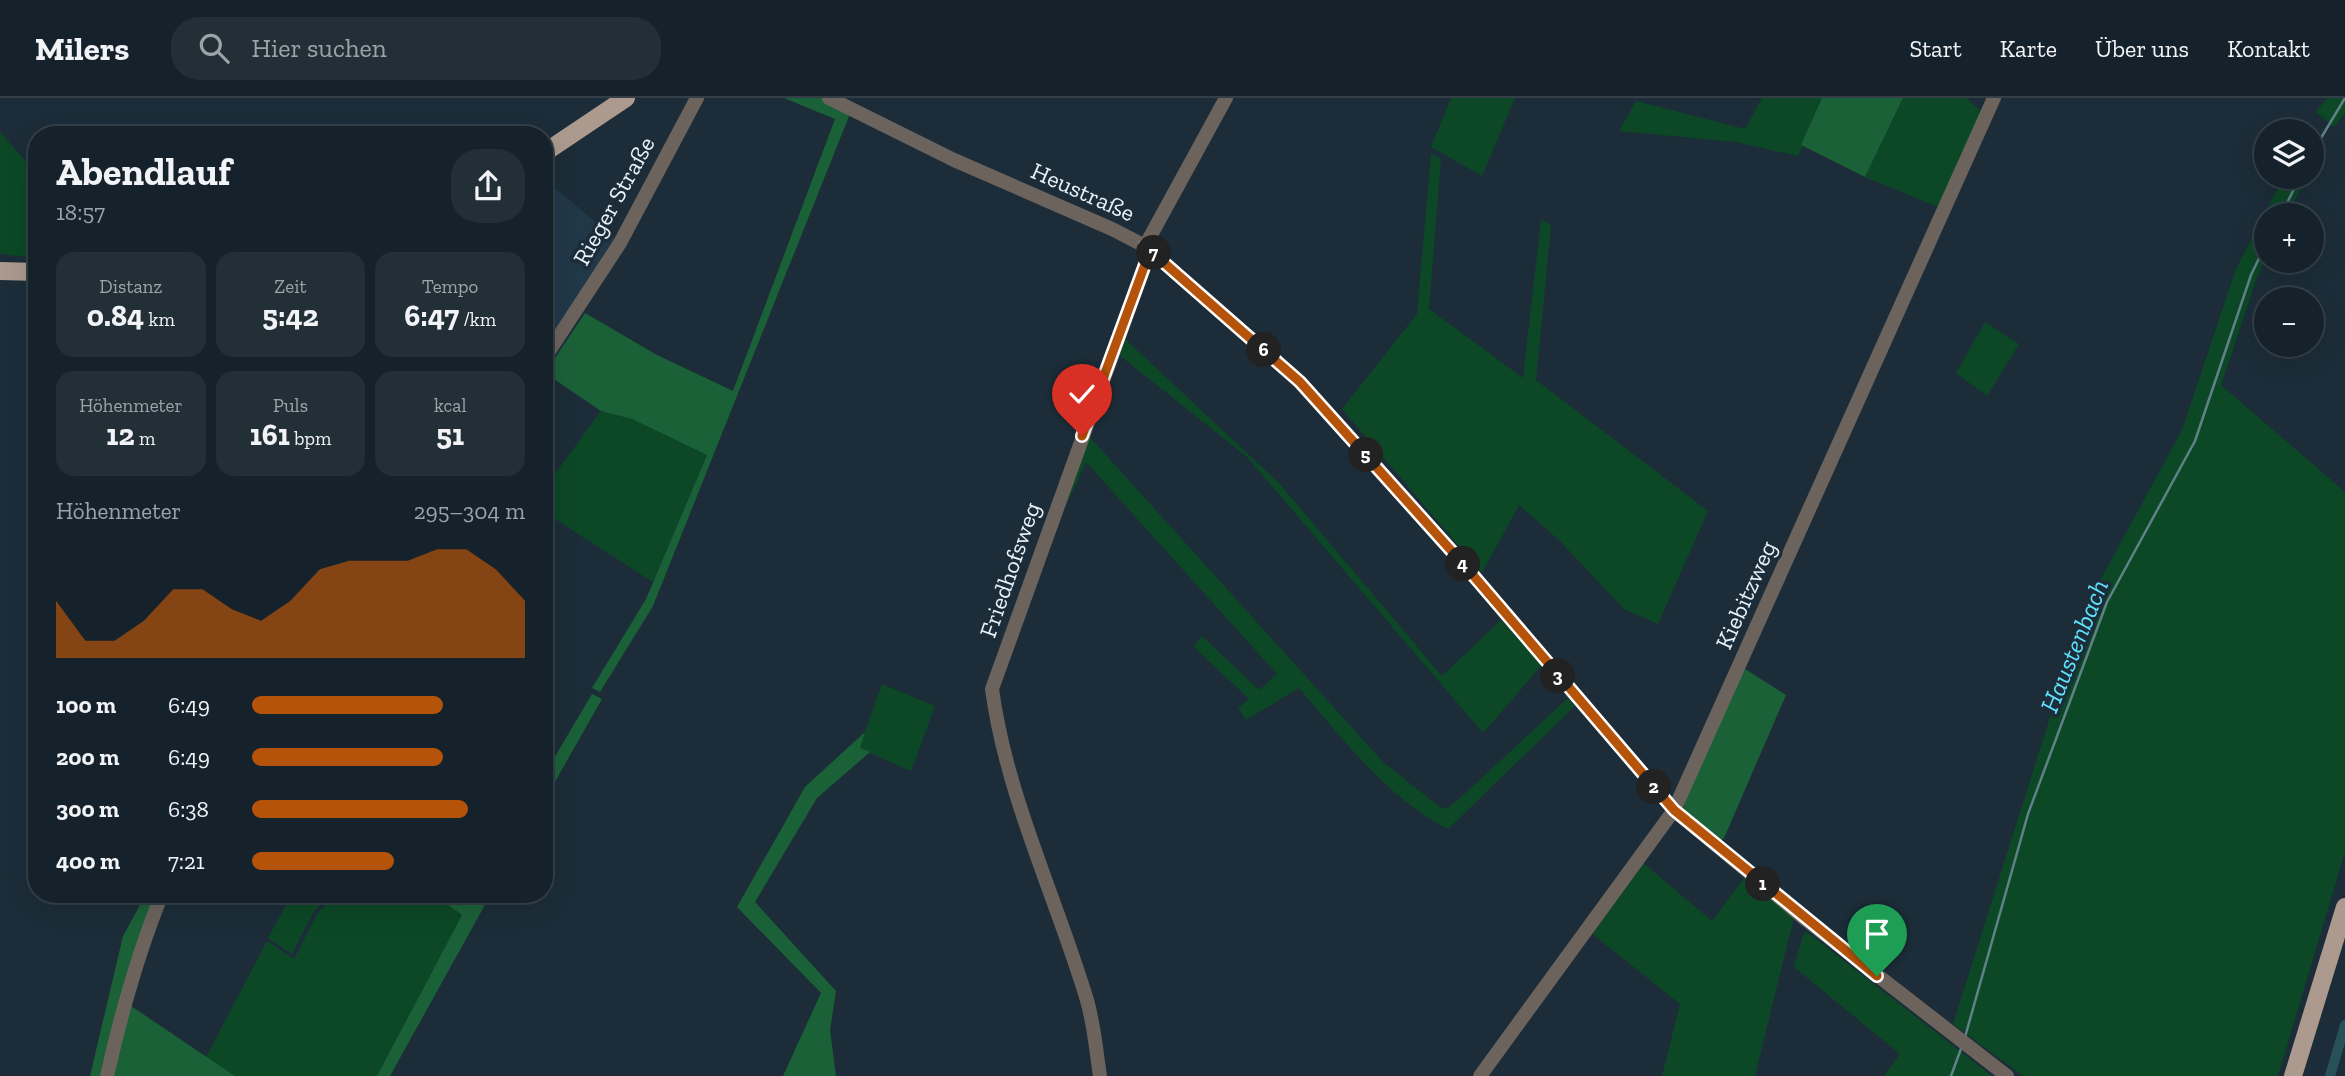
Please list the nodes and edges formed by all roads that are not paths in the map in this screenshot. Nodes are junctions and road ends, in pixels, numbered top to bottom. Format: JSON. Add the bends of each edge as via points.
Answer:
{"nodes":[{"id":1,"x":626,"y":98,"type":"edge"},
{"id":2,"x":697,"y":98,"type":"edge"},
{"id":3,"x":829,"y":98,"type":"edge"},
{"id":4,"x":1226,"y":98,"type":"edge"},
{"id":5,"x":1994,"y":98,"type":"edge"},
{"id":6,"x":553,"y":147,"type":"edge"},
{"id":7,"x":1145,"y":246,"type":"junction"},
{"id":8,"x":0,"y":271,"type":"edge"},
{"id":9,"x":28,"y":272,"type":"edge"},
{"id":10,"x":553,"y":345,"type":"edge"},
{"id":11,"x":1674,"y":810,"type":"junction"},
{"id":12,"x":159,"y":903,"type":"edge"},
{"id":13,"x":2345,"y":907,"type":"edge"},
{"id":14,"x":107,"y":1076,"type":"edge"},
{"id":15,"x":1100,"y":1076,"type":"edge"},
{"id":16,"x":1480,"y":1076,"type":"edge"},
{"id":17,"x":2007,"y":1076,"type":"edge"},
{"id":18,"x":2293,"y":1076,"type":"edge"}],
"edges":[{"from":1,"to":6,"type":"main road"},
{"from":2,"to":10,"type":"street","name":"Rieger Straße","via":[[620,243]]},
{"from":3,"to":7,"type":"street","name":"Heustraße"},
{"from":4,"to":7,"type":"street","name":"Friedhofsweg"},
{"from":5,"to":11,"type":"street","name":"Kiebitzweg"},
{"from":7,"to":11,"type":"street","name":"Heustraße","via":[[1300,382]]},
{"from":7,"to":15,"type":"street","name":"Friedhofsweg","via":[[1147,259],[992,689],[1024,816],[1087,1000]]},
{"from":8,"to":9,"type":"main road"},
{"from":11,"to":16,"type":"street","name":"Kiebitzweg"},
{"from":11,"to":17,"type":"street","name":"Heustraße"},
{"from":12,"to":14,"type":"street","via":[[120,1017]]},
{"from":13,"to":18,"type":"main road"}]}
